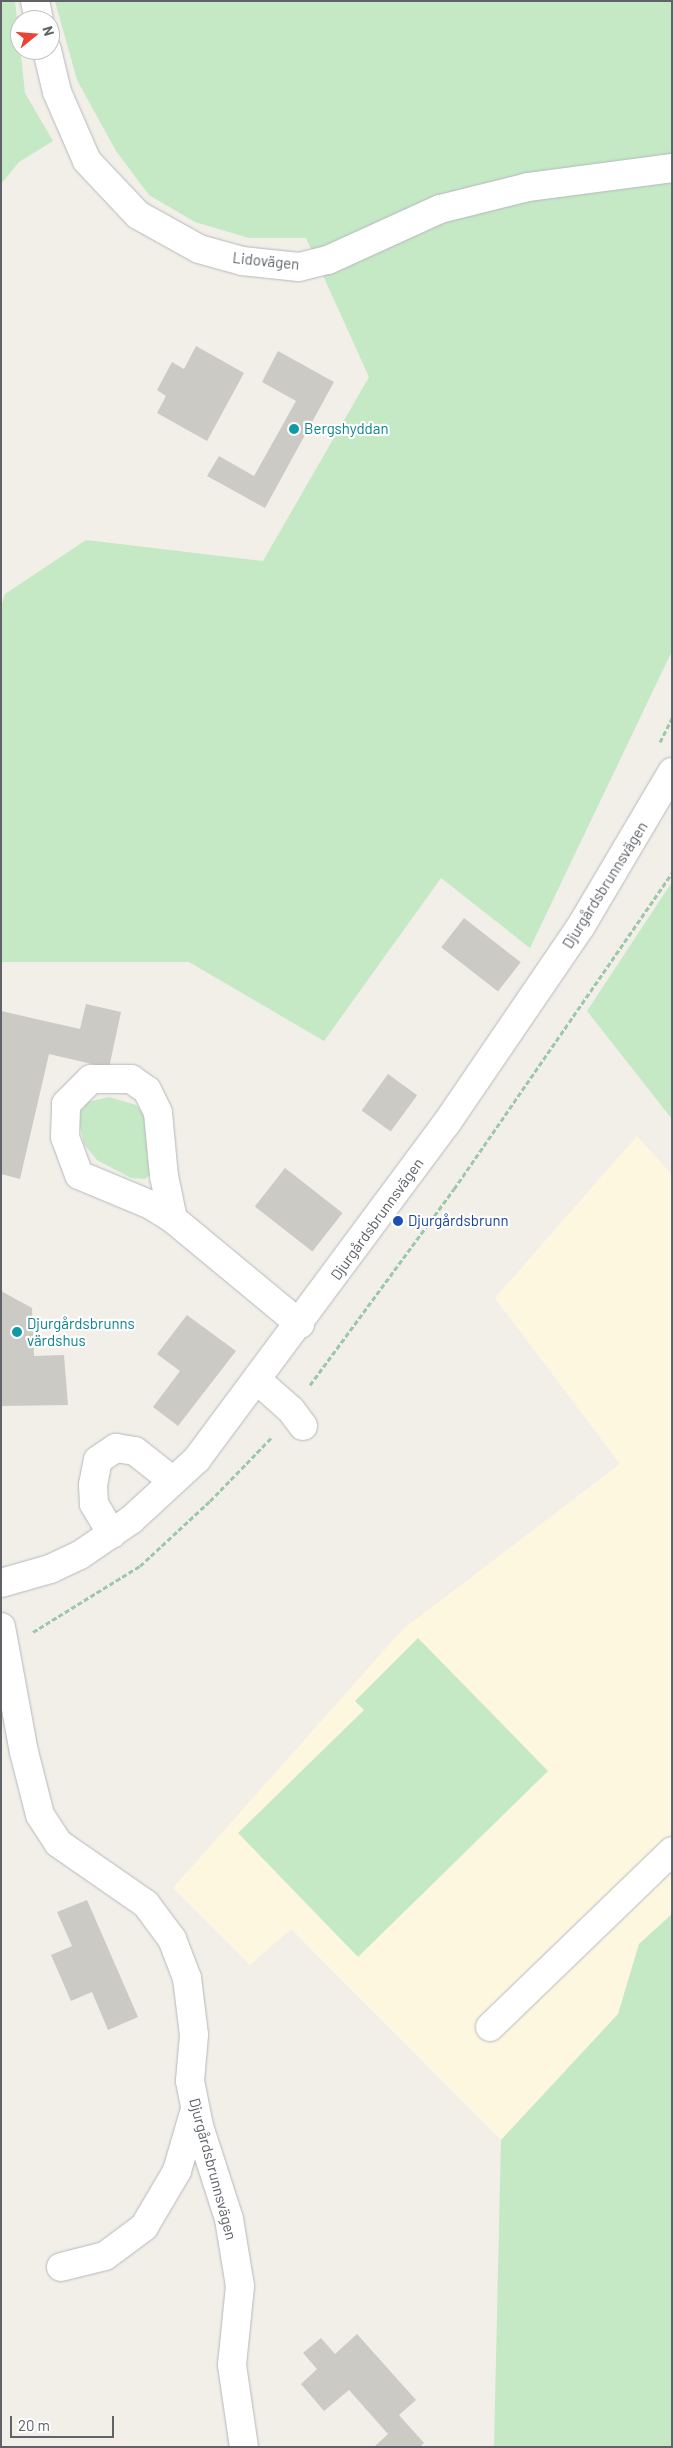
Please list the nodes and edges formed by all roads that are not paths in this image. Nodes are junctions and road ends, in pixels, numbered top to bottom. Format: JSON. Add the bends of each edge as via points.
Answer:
{"nodes":[{"id":1,"x":49,"y":60,"type":"edge"},
{"id":2,"x":672,"y":168,"type":"edge"},
{"id":3,"x":672,"y":772,"type":"edge"},
{"id":4,"x":173,"y":1218,"type":"junction"},
{"id":5,"x":300,"y":1324,"type":"junction"},
{"id":6,"x":257,"y":1380,"type":"junction"},
{"id":7,"x":303,"y":1426,"type":"dead end"},
{"id":8,"x":173,"y":1481,"type":"junction"},
{"id":9,"x":112,"y":1534,"type":"junction"},
{"id":10,"x":1,"y":1584,"type":"edge"},
{"id":11,"x":1,"y":1626,"type":"edge"},
{"id":12,"x":672,"y":1851,"type":"edge"},
{"id":13,"x":490,"y":2027,"type":"dead end"},
{"id":14,"x":195,"y":2108,"type":"junction"},
{"id":15,"x":61,"y":2268,"type":"dead end"},
{"id":16,"x":244,"y":2447,"type":"edge"}],
"edges":[{"from":1,"to":2,"type":"street","name":"Lidovägen","via":[[57,92],[87,161],[138,215],[199,249],[242,261],[298,267],[328,260],[440,210],[528,188]]},
{"from":3,"to":5,"type":"street","name":"Djurgårdsbrunnsvägen","via":[[581,926],[446,1124]]},
{"from":4,"to":4,"type":"street","via":[[164,1176],[158,1113],[147,1090],[131,1079],[91,1079],[66,1104],[65,1137],[79,1175],[151,1205]]},
{"from":4,"to":5,"type":"street"},
{"from":5,"to":6,"type":"street","name":"Djurgårdsbrunnsvägen"},
{"from":6,"to":7,"type":"street","via":[[291,1410]]},
{"from":6,"to":8,"type":"street","name":"Djurgårdsbrunnsvägen","via":[[197,1459]]},
{"from":8,"to":9,"type":"street","name":"Djurgårdsbrunnsvägen"},
{"from":8,"to":9,"type":"street","via":[[135,1451],[116,1448],[98,1460],[93,1486],[94,1504]]},
{"from":9,"to":10,"type":"street","name":"Djurgårdsbrunnsvägen","via":[[80,1555],[50,1569]]},
{"from":11,"to":14,"type":"street","name":"Djurgårdsbrunnsvägen","via":[[24,1752],[40,1816],[58,1843],[146,1904],[172,1939],[187,1978],[194,2035],[190,2081]]},
{"from":12,"to":13,"type":"street"},
{"from":14,"to":15,"type":"street","via":[[177,2171],[144,2227],[106,2256]]},
{"from":14,"to":16,"type":"street","name":"Djurgårdsbrunnsvägen","via":[[229,2219],[240,2286],[232,2365]]}]}
